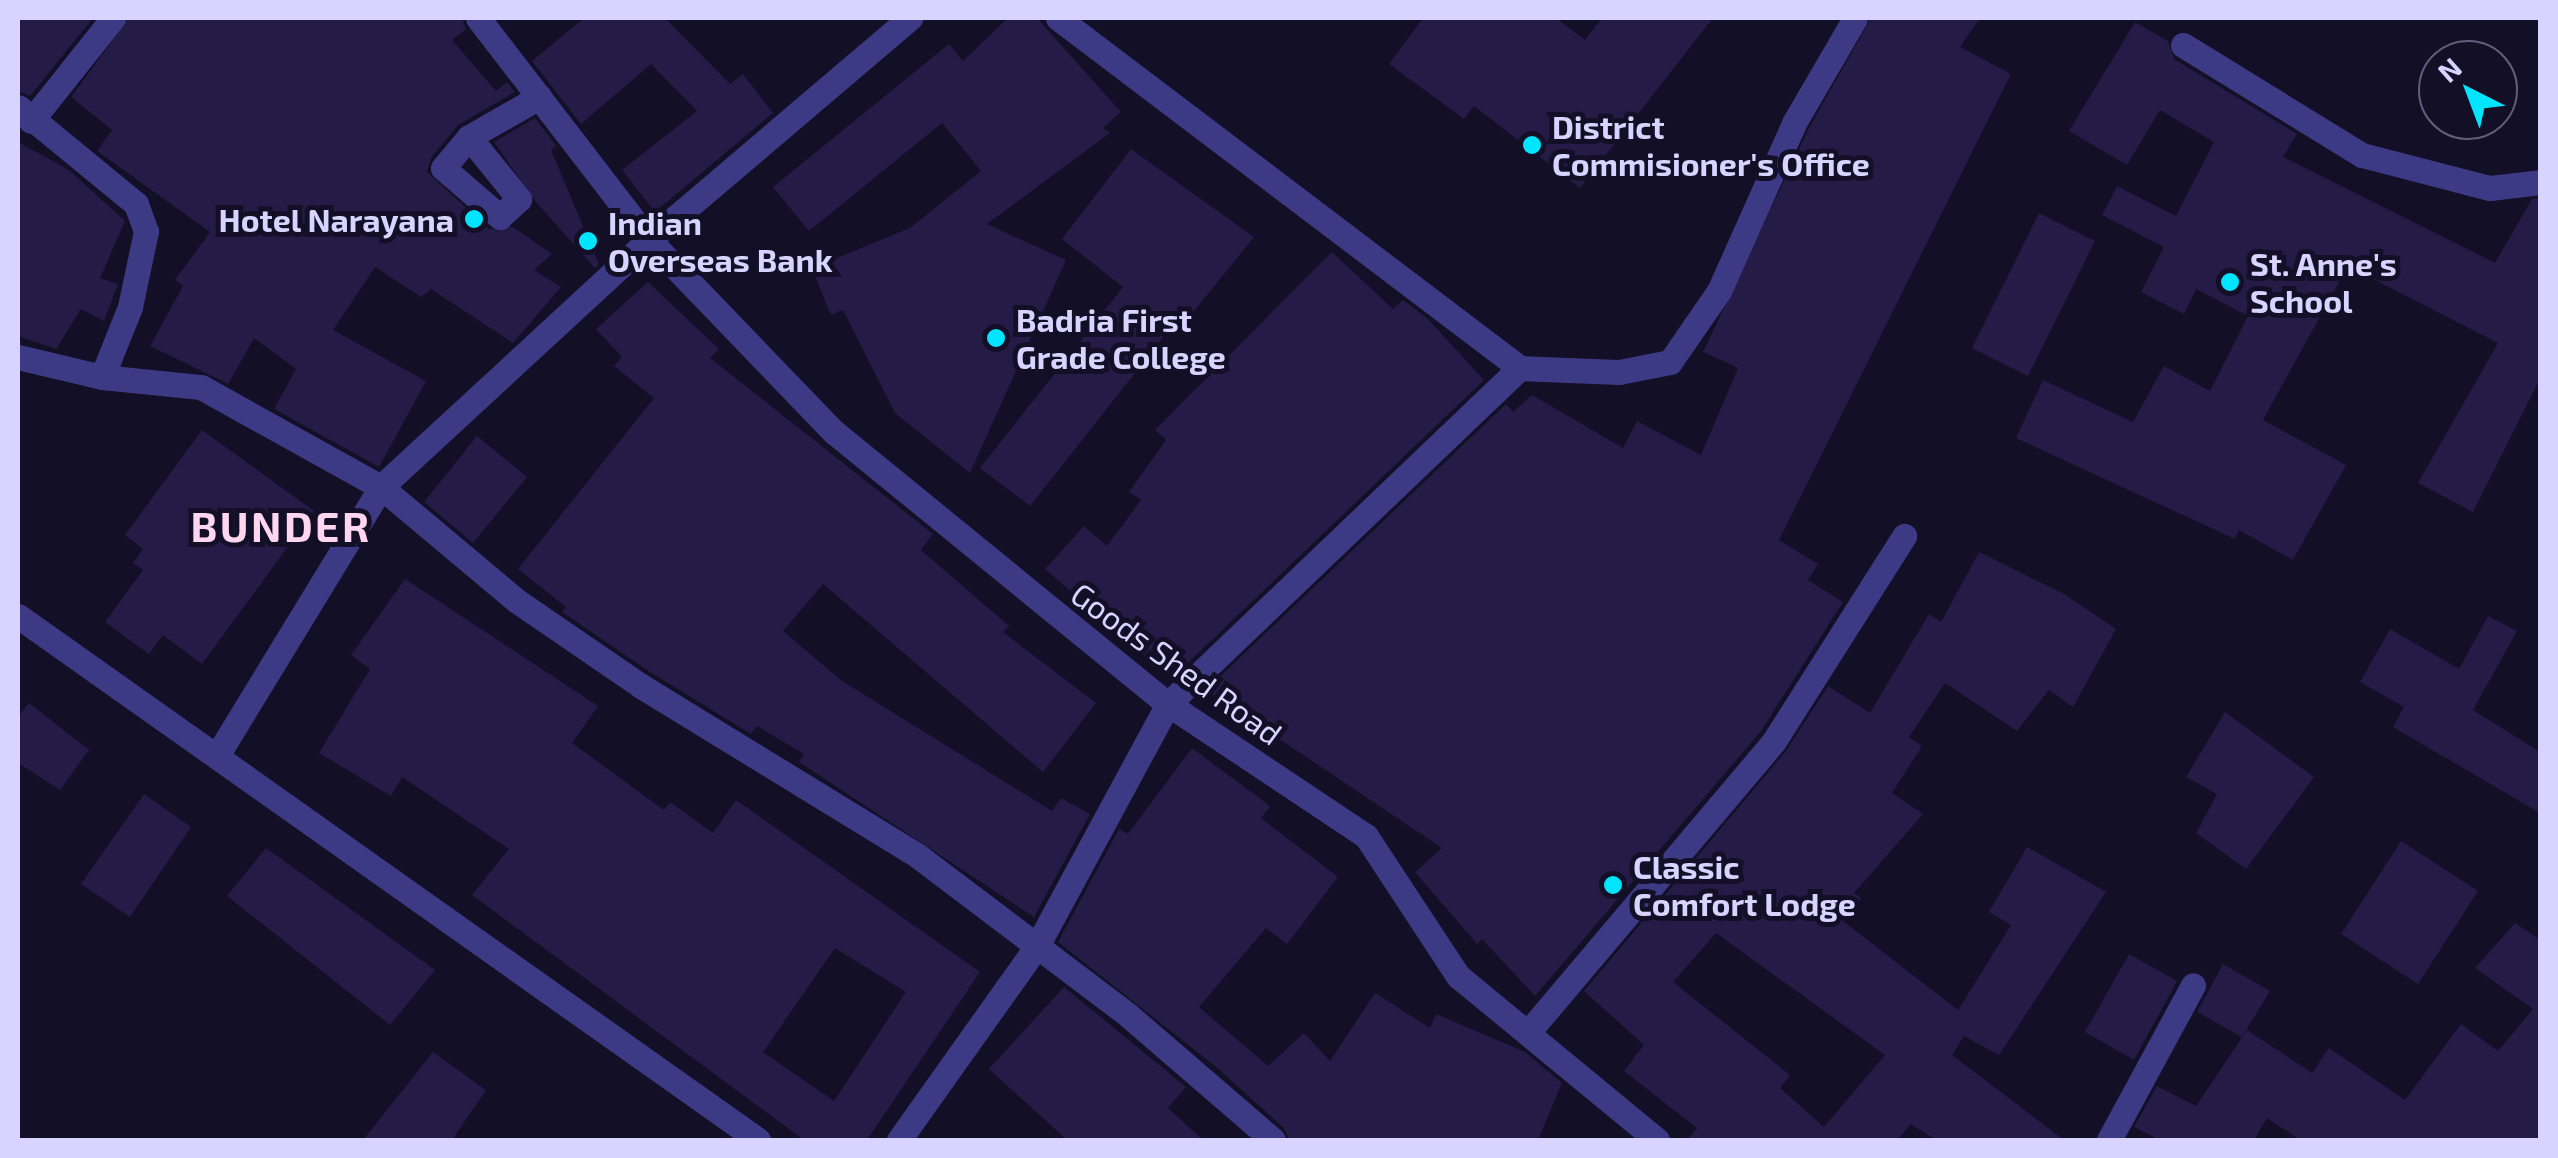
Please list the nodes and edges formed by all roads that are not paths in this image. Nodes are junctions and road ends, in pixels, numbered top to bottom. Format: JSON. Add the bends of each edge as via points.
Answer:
{"nodes":[{"id":1,"x":113,"y":18,"type":"edge"},
{"id":2,"x":478,"y":18,"type":"edge"},
{"id":3,"x":910,"y":18,"type":"edge"},
{"id":4,"x":1058,"y":18,"type":"edge"},
{"id":5,"x":1855,"y":18,"type":"edge"},
{"id":6,"x":2183,"y":45,"type":"dead end"},
{"id":7,"x":539,"y":97,"type":"junction"},
{"id":8,"x":24,"y":114,"type":"edge"},
{"id":9,"x":469,"y":137,"type":"dead end"},
{"id":10,"x":2540,"y":182,"type":"edge"},
{"id":11,"x":649,"y":240,"type":"junction"},
{"id":12,"x":18,"y":357,"type":"edge"},
{"id":13,"x":1520,"y":368,"type":"junction"},
{"id":14,"x":102,"y":376,"type":"junction"},
{"id":15,"x":381,"y":487,"type":"junction"},
{"id":16,"x":1904,"y":536,"type":"dead end"},
{"id":17,"x":18,"y":616,"type":"edge"},
{"id":18,"x":1168,"y":704,"type":"junction"},
{"id":19,"x":218,"y":754,"type":"junction"},
{"id":20,"x":1038,"y":946,"type":"junction"},
{"id":21,"x":2192,"y":985,"type":"dead end"},
{"id":22,"x":1530,"y":1030,"type":"junction"},
{"id":23,"x":758,"y":1140,"type":"edge"},
{"id":24,"x":899,"y":1140,"type":"edge"},
{"id":25,"x":1273,"y":1140,"type":"edge"},
{"id":26,"x":1658,"y":1140,"type":"edge"},
{"id":27,"x":2108,"y":1140,"type":"edge"}],
"edges":[{"from":1,"to":8,"type":"street"},
{"from":2,"to":7,"type":"street","name":"Goods Shed Road"},
{"from":3,"to":11,"type":"street"},
{"from":4,"to":13,"type":"street"},
{"from":5,"to":13,"type":"street","via":[[1794,122],[1720,292],[1670,362],[1619,372]]},
{"from":6,"to":10,"type":"street","via":[[2362,156],[2490,188]]},
{"from":7,"to":9,"type":"street"},
{"from":7,"to":11,"type":"street","name":"Goods Shed Road"},
{"from":8,"to":14,"type":"street","via":[[136,204],[146,232],[130,307]]},
{"from":11,"to":15,"type":"street"},
{"from":11,"to":18,"type":"street","name":"Goods Shed Road","via":[[834,432]]},
{"from":12,"to":14,"type":"street"},
{"from":13,"to":18,"type":"street"},
{"from":14,"to":15,"type":"street","via":[[201,387]]},
{"from":15,"to":19,"type":"street"},
{"from":15,"to":20,"type":"street","via":[[517,600],[641,686],[918,856]]},
{"from":16,"to":22,"type":"street","via":[[1774,741]]},
{"from":17,"to":19,"type":"street"},
{"from":18,"to":20,"type":"street"},
{"from":18,"to":22,"type":"street","name":"Goods Shed Road","via":[[1366,836],[1458,976]]},
{"from":19,"to":23,"type":"street"},
{"from":20,"to":24,"type":"street"},
{"from":20,"to":25,"type":"street"},
{"from":21,"to":27,"type":"street"},
{"from":22,"to":26,"type":"street","name":"Goods Shed Road"}]}
